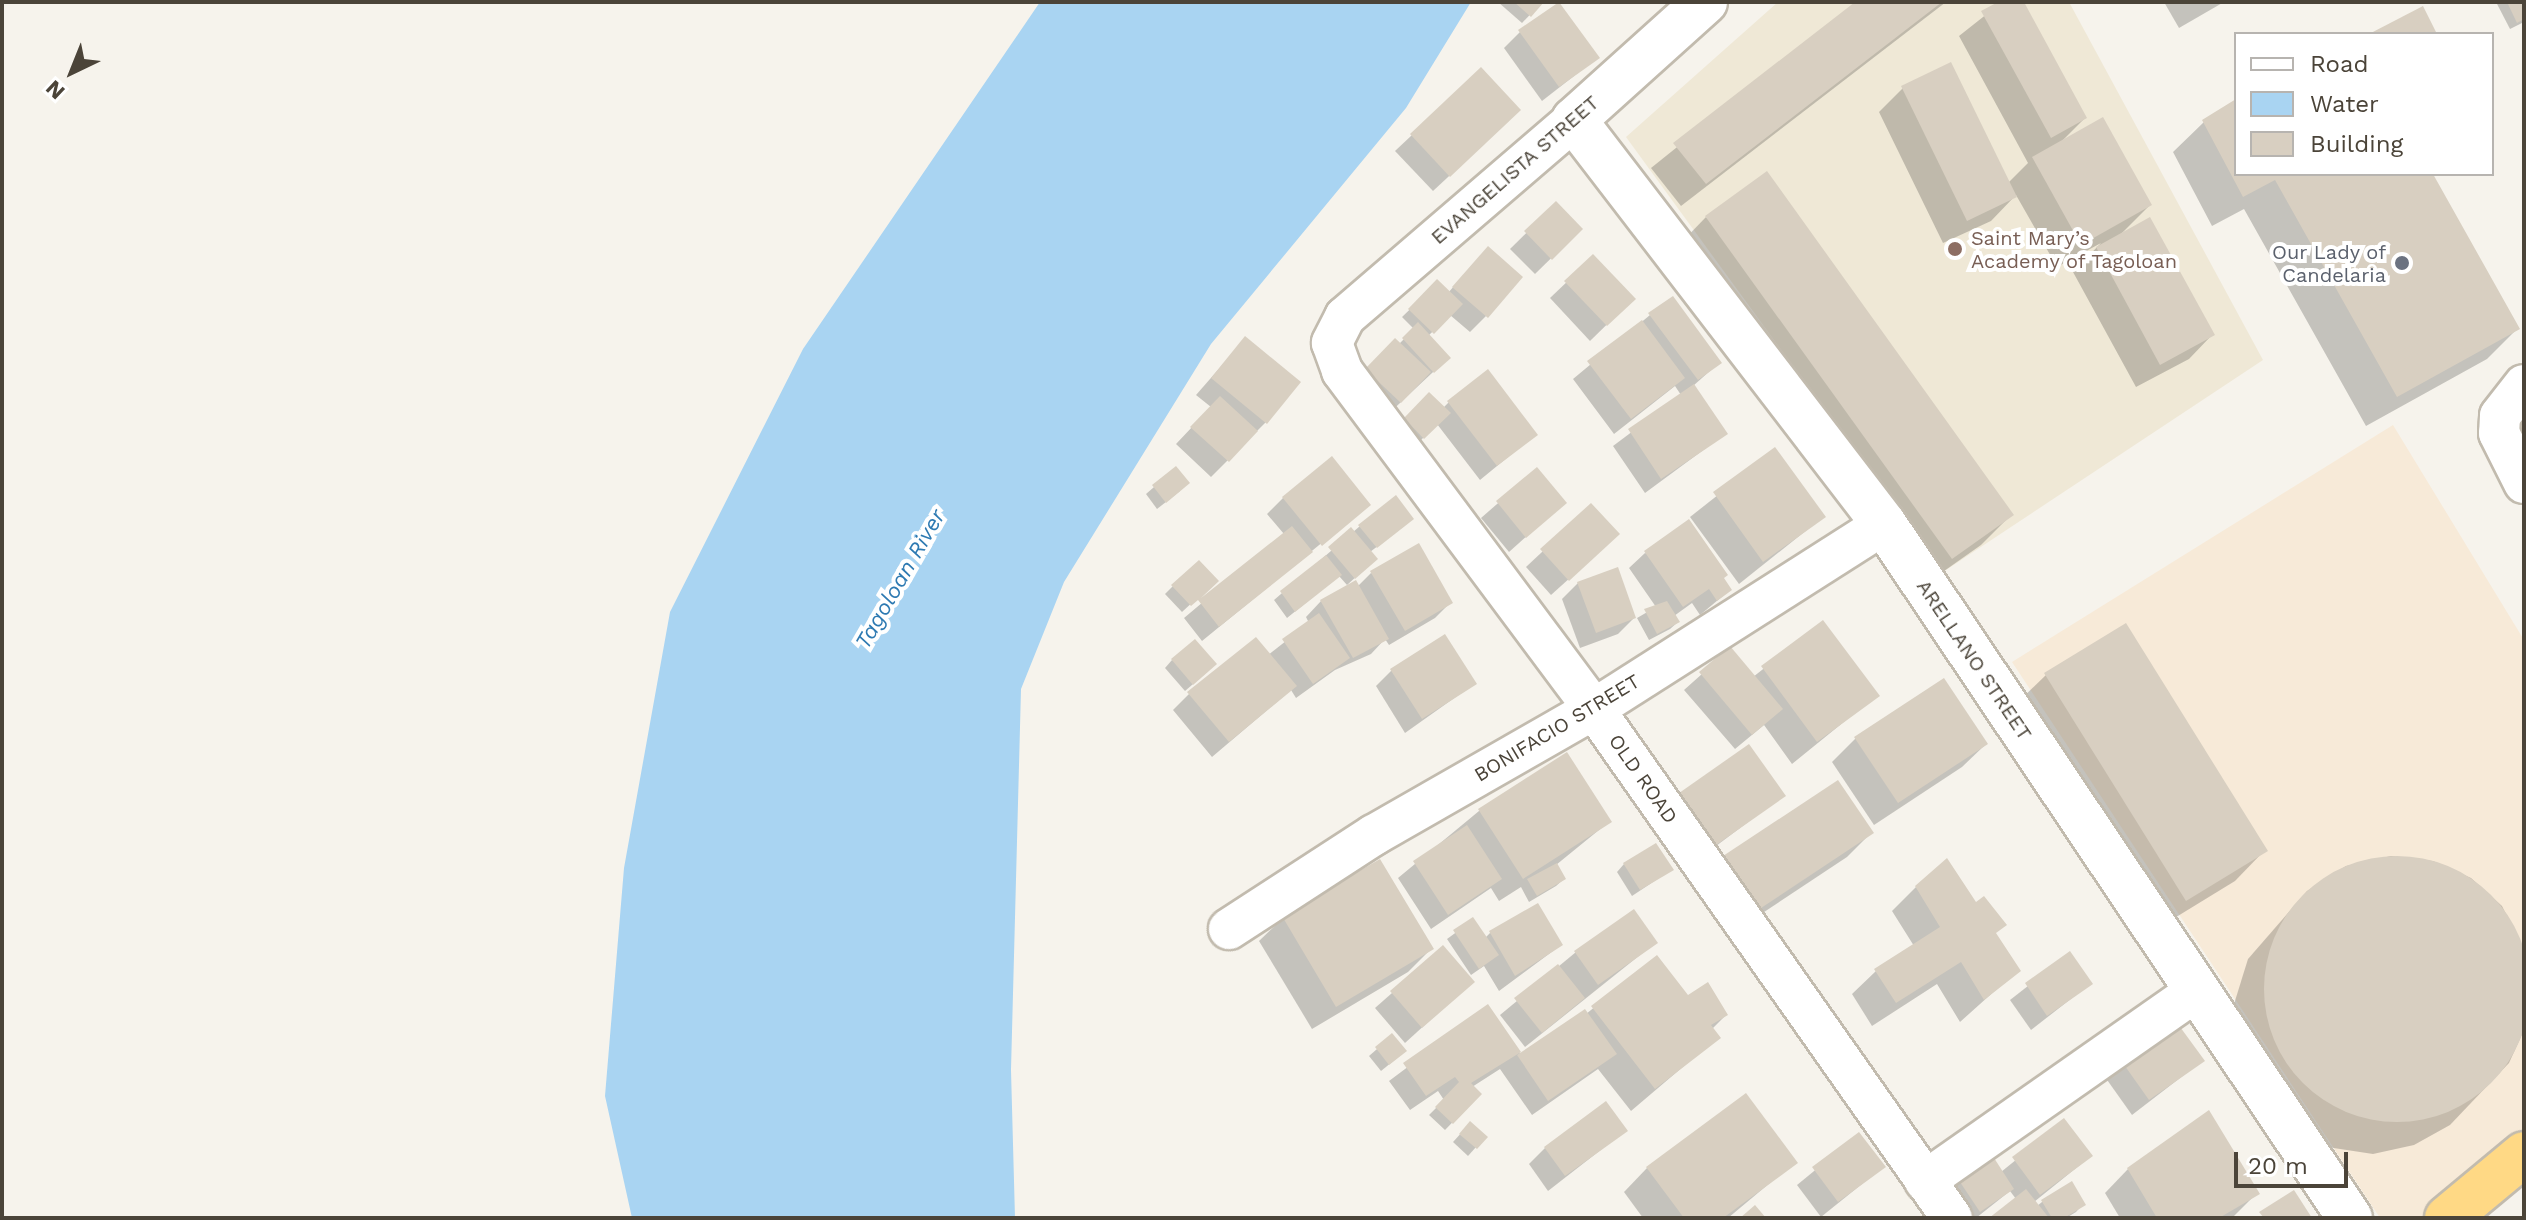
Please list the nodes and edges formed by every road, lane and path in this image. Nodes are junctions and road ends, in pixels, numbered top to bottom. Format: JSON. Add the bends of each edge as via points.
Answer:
{"nodes":[{"id":1,"x":1705,"y":2,"type":"edge"},
{"id":2,"x":1574,"y":120,"type":"junction"},
{"id":3,"x":1332,"y":343,"type":"joint"},
{"id":4,"x":2524,"y":385,"type":"edge"},
{"id":5,"x":2524,"y":483,"type":"edge"},
{"id":6,"x":1884,"y":524,"type":"junction"},
{"id":7,"x":1594,"y":709,"type":"junction"},
{"id":8,"x":1229,"y":929,"type":"dead end"},
{"id":9,"x":2196,"y":991,"type":"junction"},
{"id":10,"x":2524,"y":1154,"type":"edge"},
{"id":11,"x":1925,"y":1181,"type":"junction"},
{"id":12,"x":1952,"y":1218,"type":"edge"},
{"id":13,"x":2350,"y":1218,"type":"edge"},
{"id":14,"x":2447,"y":1218,"type":"edge"}],
"edges":[{"from":1,"to":2,"type":"street","name":"EVANGELISTA STREET"},
{"from":2,"to":3,"type":"street","name":"EVANGELISTA STREET","via":[[1345,317]]},
{"from":2,"to":6,"type":"street","name":"ARELLANO STREET"},
{"from":3,"to":7,"type":"street","name":"OLD ROAD","via":[[1342,371]]},
{"from":4,"to":5,"type":"street","via":[[2500,416],[2499,433]]},
{"from":6,"to":7,"type":"street","name":"BONIFACIO STREET"},
{"from":6,"to":9,"type":"street","name":"ARELLANO STREET"},
{"from":7,"to":8,"type":"street","name":"BONIFACIO STREET","via":[[1374,835]]},
{"from":7,"to":11,"type":"street","name":"OLD ROAD"},
{"from":9,"to":11,"type":"street"},
{"from":9,"to":13,"type":"street","name":"ARELLANO STREET"},
{"from":10,"to":14,"type":"highway"},
{"from":11,"to":12,"type":"street","name":"OLD ROAD"}]}
